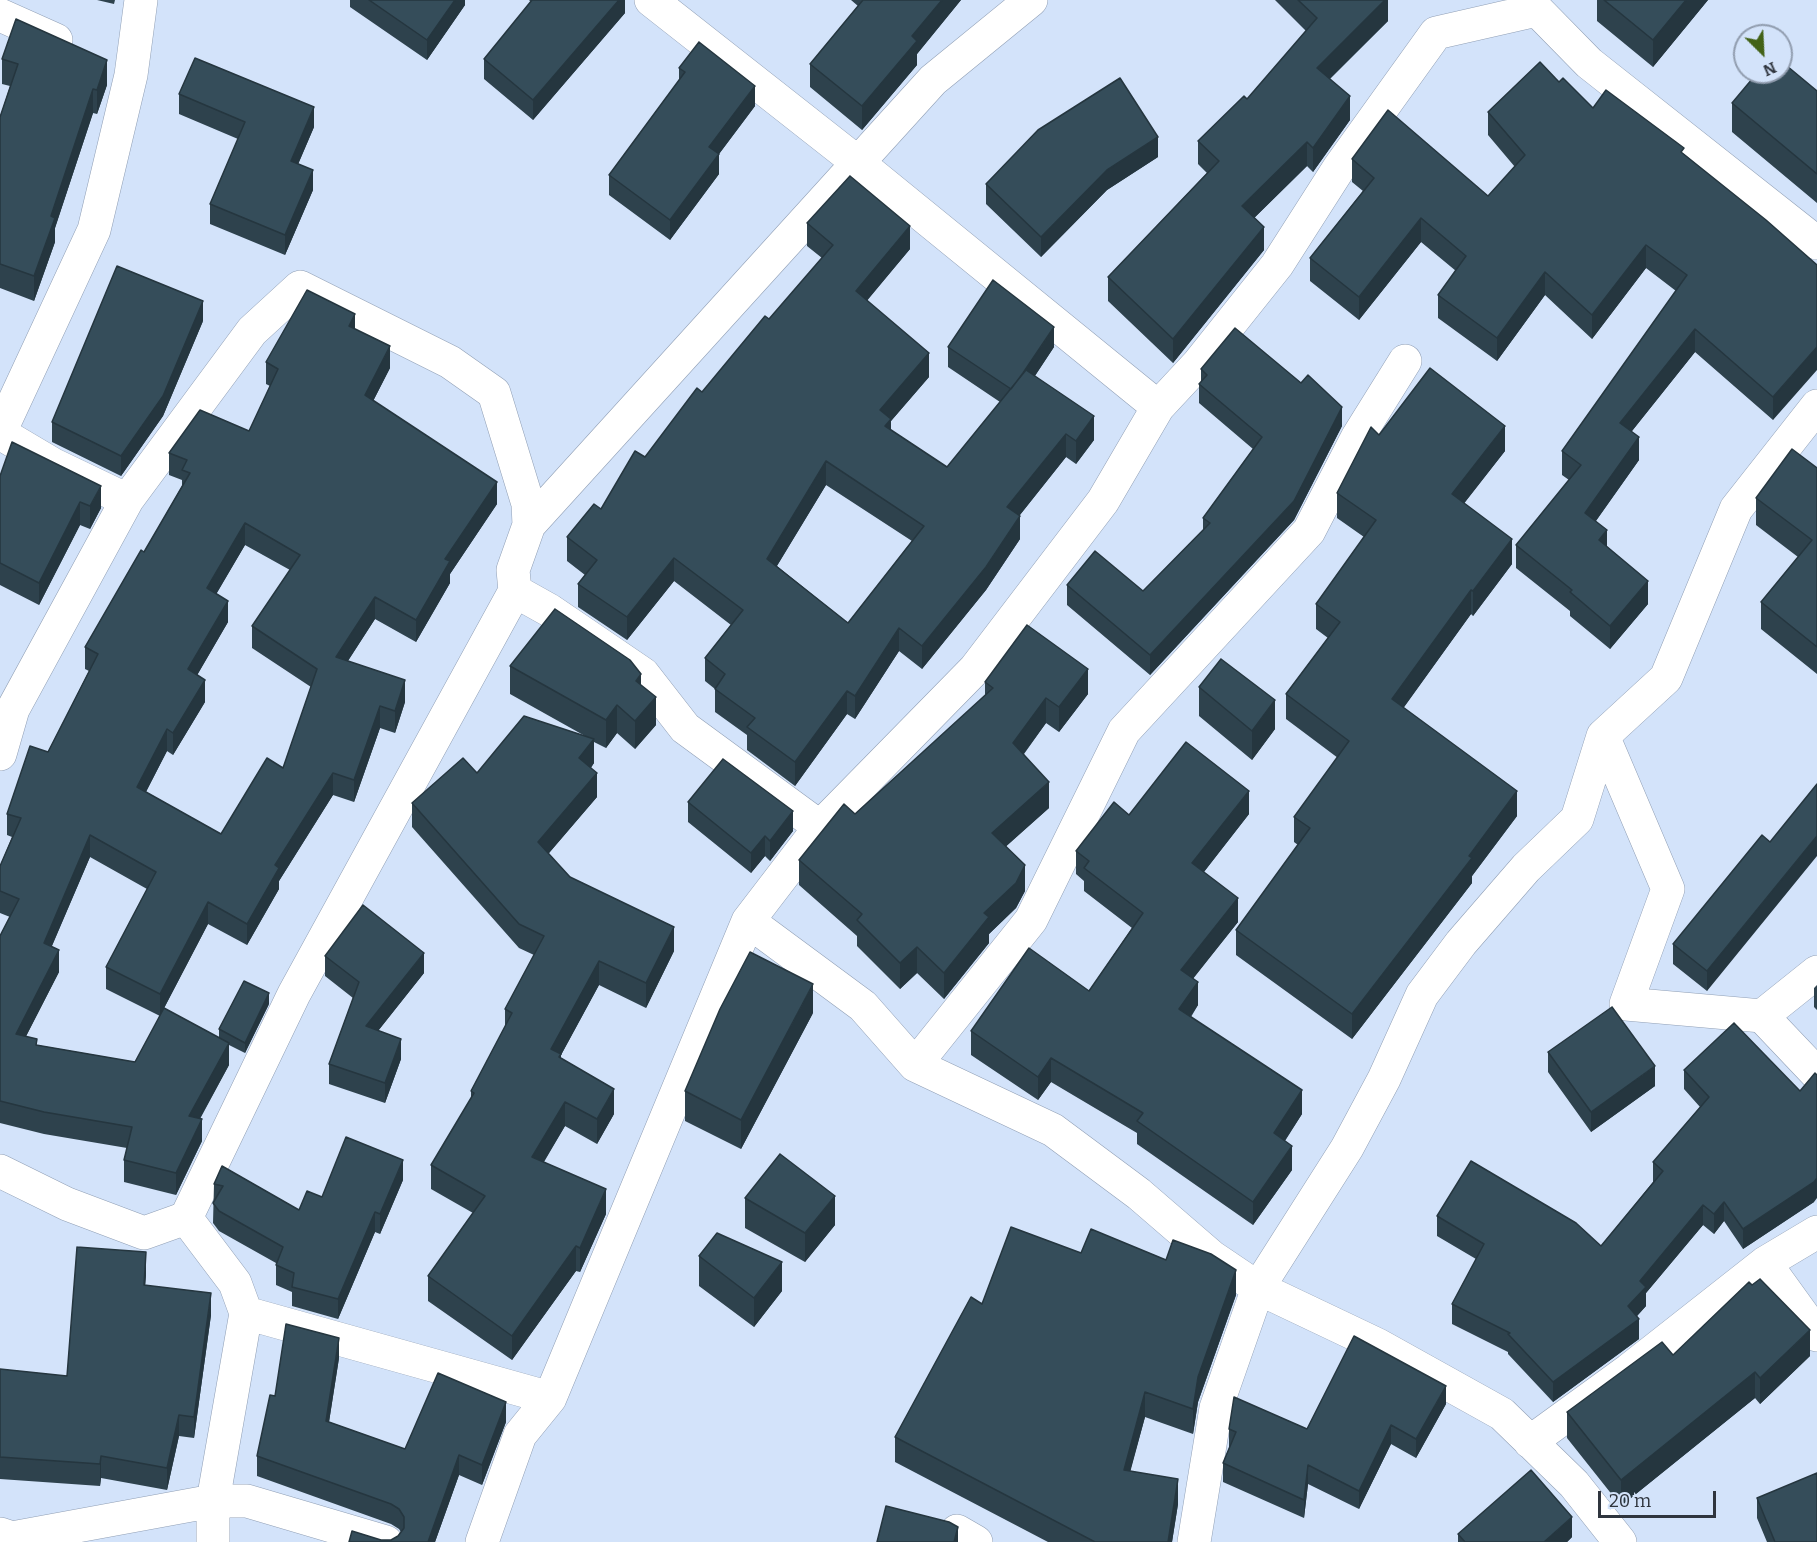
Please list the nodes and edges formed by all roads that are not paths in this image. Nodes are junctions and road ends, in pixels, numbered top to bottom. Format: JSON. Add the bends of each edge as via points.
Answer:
{"nodes":[{"id":1,"x":141,"y":0,"type":"edge"},
{"id":2,"x":651,"y":0,"type":"edge"},
{"id":3,"x":1032,"y":0,"type":"edge"},
{"id":4,"x":1530,"y":5,"type":"edge"},
{"id":5,"x":0,"y":15,"type":"edge"},
{"id":6,"x":130,"y":75,"type":"junction"},
{"id":7,"x":857,"y":162,"type":"junction"},
{"id":8,"x":1817,"y":243,"type":"edge"},
{"id":9,"x":1405,"y":361,"type":"dead end"},
{"id":10,"x":1817,"y":406,"type":"edge"},
{"id":11,"x":1158,"y":407,"type":"junction"},
{"id":12,"x":0,"y":433,"type":"edge"},
{"id":13,"x":128,"y":500,"type":"junction"},
{"id":14,"x":529,"y":525,"type":"junction"},
{"id":15,"x":515,"y":591,"type":"junction"},
{"id":16,"x":1603,"y":736,"type":"junction"},
{"id":17,"x":0,"y":754,"type":"edge"},
{"id":18,"x":820,"y":827,"type":"junction"},
{"id":19,"x":748,"y":921,"type":"junction"},
{"id":20,"x":1817,"y":972,"type":"edge"},
{"id":21,"x":1762,"y":1016,"type":"junction"},
{"id":22,"x":915,"y":1065,"type":"junction"},
{"id":23,"x":1817,"y":1074,"type":"edge"},
{"id":24,"x":0,"y":1172,"type":"edge"},
{"id":25,"x":186,"y":1218,"type":"junction"},
{"id":26,"x":1817,"y":1232,"type":"edge"},
{"id":27,"x":1765,"y":1263,"type":"junction"},
{"id":28,"x":1258,"y":1288,"type":"junction"},
{"id":29,"x":246,"y":1313,"type":"junction"},
{"id":30,"x":1817,"y":1335,"type":"edge"},
{"id":31,"x":549,"y":1398,"type":"junction"},
{"id":32,"x":1530,"y":1442,"type":"junction"},
{"id":33,"x":213,"y":1501,"type":"junction"},
{"id":34,"x":0,"y":1534,"type":"edge"},
{"id":35,"x":213,"y":1542,"type":"edge"},
{"id":36,"x":386,"y":1542,"type":"edge"},
{"id":37,"x":482,"y":1542,"type":"edge"},
{"id":38,"x":1194,"y":1542,"type":"edge"},
{"id":39,"x":1620,"y":1542,"type":"edge"}],
"edges":[{"from":1,"to":6,"type":"street"},
{"from":2,"to":7,"type":"street"},
{"from":3,"to":7,"type":"street","via":[[933,80]]},
{"from":4,"to":8,"type":"street","via":[[1589,63]]},
{"from":4,"to":11,"type":"street","via":[[1436,33],[1339,168],[1277,265],[1198,364]]},
{"from":5,"to":6,"type":"street"},
{"from":6,"to":12,"type":"street","via":[[94,230]]},
{"from":7,"to":11,"type":"street"},
{"from":7,"to":14,"type":"street"},
{"from":9,"to":22,"type":"street","via":[[1357,438],[1309,531],[1124,731],[1031,920]]},
{"from":10,"to":16,"type":"street","via":[[1736,509],[1665,678]]},
{"from":11,"to":18,"type":"street","via":[[1103,501],[975,669]]},
{"from":12,"to":13,"type":"street","via":[[54,465]]},
{"from":13,"to":14,"type":"street","via":[[252,331],[300,286],[450,362],[494,393],[528,504]]},
{"from":13,"to":17,"type":"street","via":[[13,709]]},
{"from":14,"to":15,"type":"street","via":[[513,570]]},
{"from":15,"to":18,"type":"street","via":[[643,674],[685,728]]},
{"from":15,"to":25,"type":"street","via":[[294,994]]},
{"from":16,"to":21,"type":"street","via":[[1668,889],[1626,1004]]},
{"from":16,"to":28,"type":"street","via":[[1577,819],[1526,868],[1422,995],[1347,1148]]},
{"from":18,"to":19,"type":"street"},
{"from":19,"to":22,"type":"street","via":[[863,1006]]},
{"from":19,"to":31,"type":"street"},
{"from":20,"to":21,"type":"street"},
{"from":21,"to":23,"type":"street"},
{"from":22,"to":28,"type":"street","via":[[1053,1130],[1139,1194],[1212,1257]]},
{"from":24,"to":25,"type":"street","via":[[144,1233]]},
{"from":25,"to":29,"type":"street","via":[[235,1283]]},
{"from":26,"to":27,"type":"street"},
{"from":27,"to":30,"type":"street"},
{"from":27,"to":32,"type":"street"},
{"from":28,"to":32,"type":"street","via":[[1441,1378],[1502,1414]]},
{"from":28,"to":38,"type":"street","via":[[1216,1408]]},
{"from":29,"to":31,"type":"street"},
{"from":29,"to":33,"type":"street"},
{"from":31,"to":37,"type":"street","via":[[520,1435]]},
{"from":32,"to":39,"type":"street","via":[[1574,1484]]},
{"from":33,"to":34,"type":"street","via":[[12,1538]]},
{"from":33,"to":35,"type":"street"},
{"from":33,"to":36,"type":"street","via":[[247,1501]]}]}
